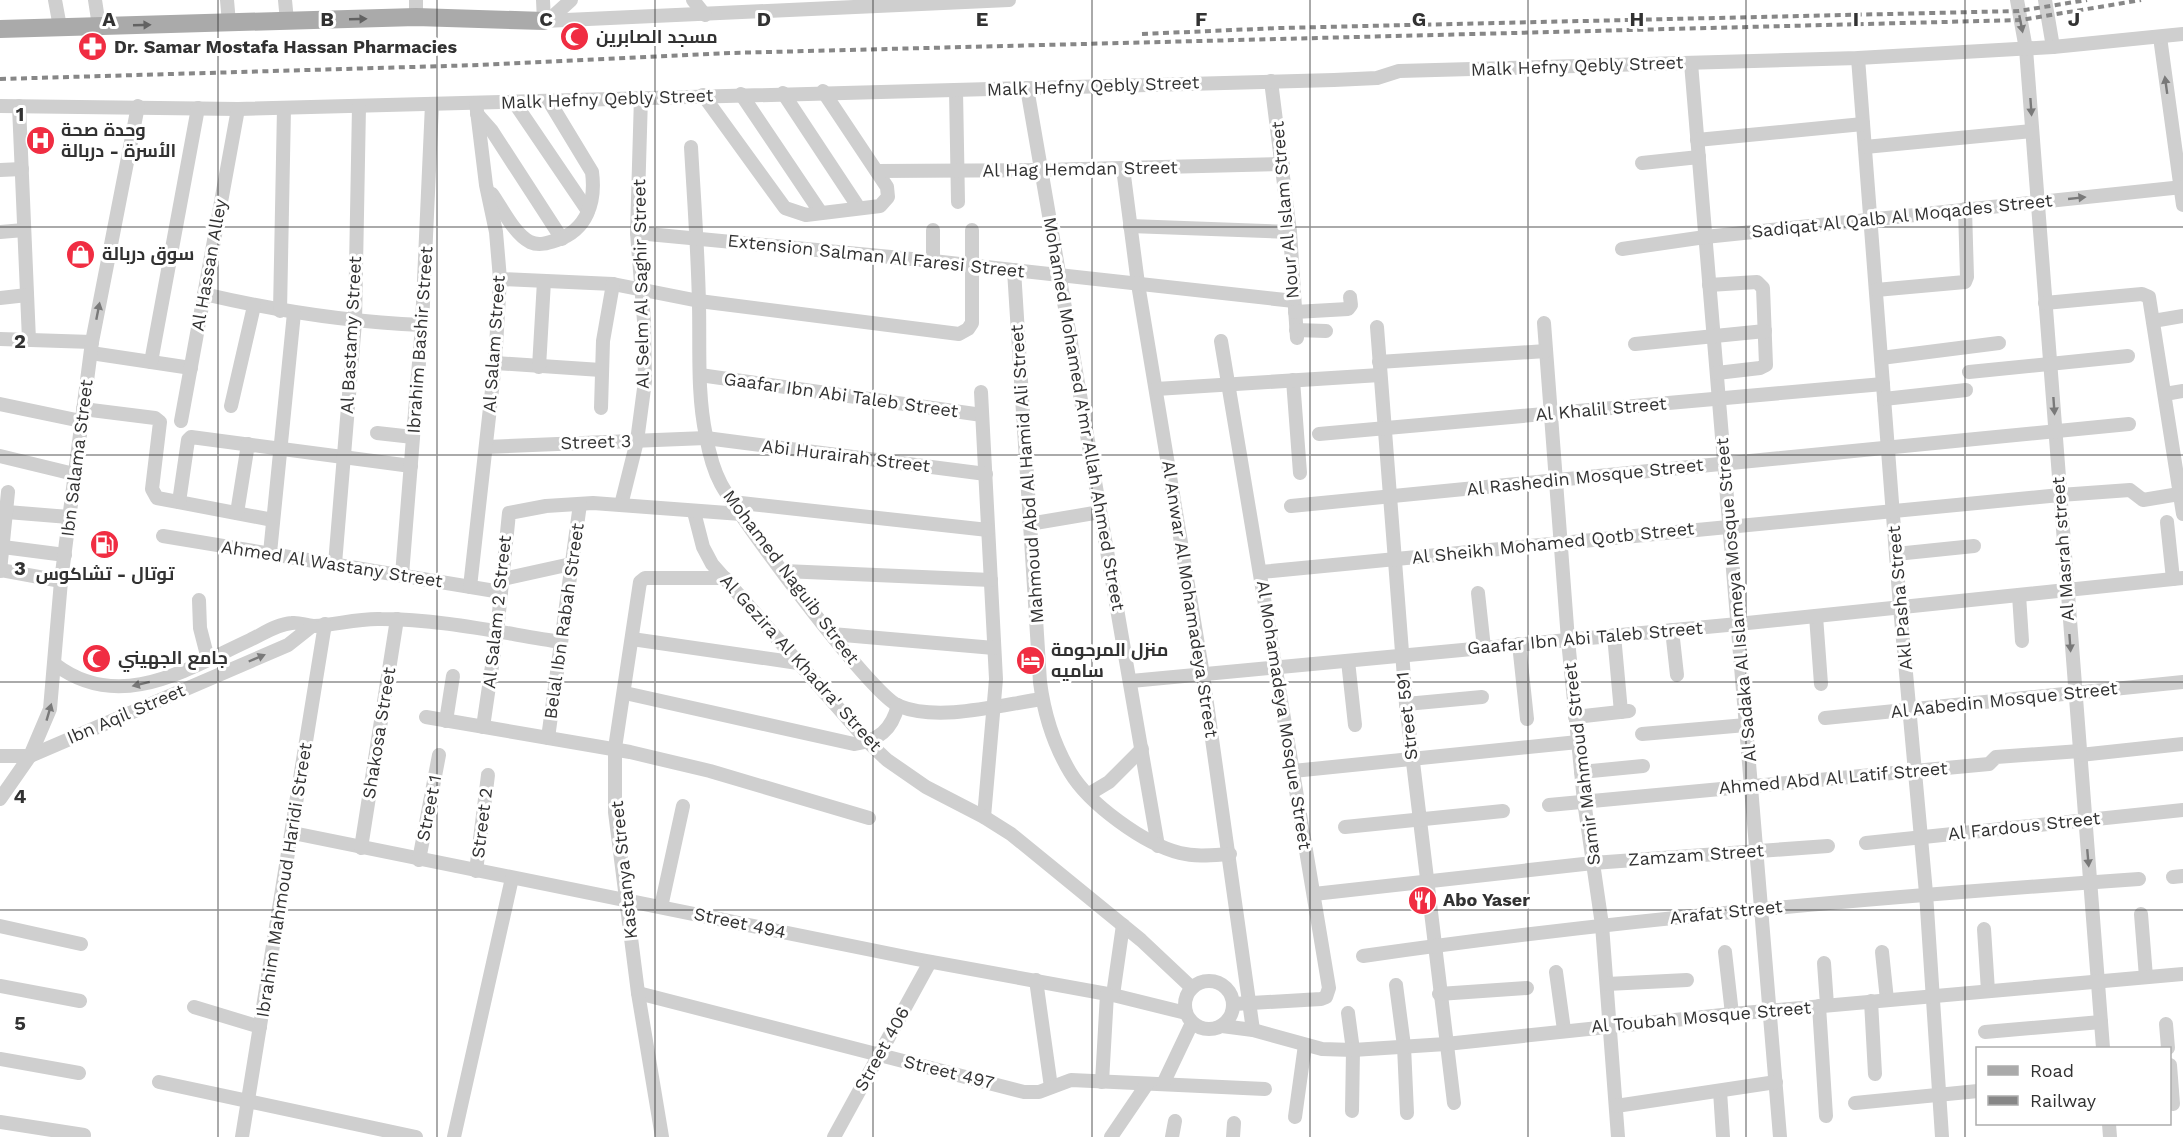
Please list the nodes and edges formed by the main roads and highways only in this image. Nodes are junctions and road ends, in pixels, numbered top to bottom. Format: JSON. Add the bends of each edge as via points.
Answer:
{"nodes":[{"id":1,"x":416,"y":9,"type":"edge"},
{"id":2,"x":546,"y":21,"type":"road end"},
{"id":3,"x":0,"y":29,"type":"edge"}],
"edges":[{"from":1,"to":2,"type":"main road"},
{"from":3,"to":1,"type":"main road","one_way":true,"via":[[287,21]]}]}
